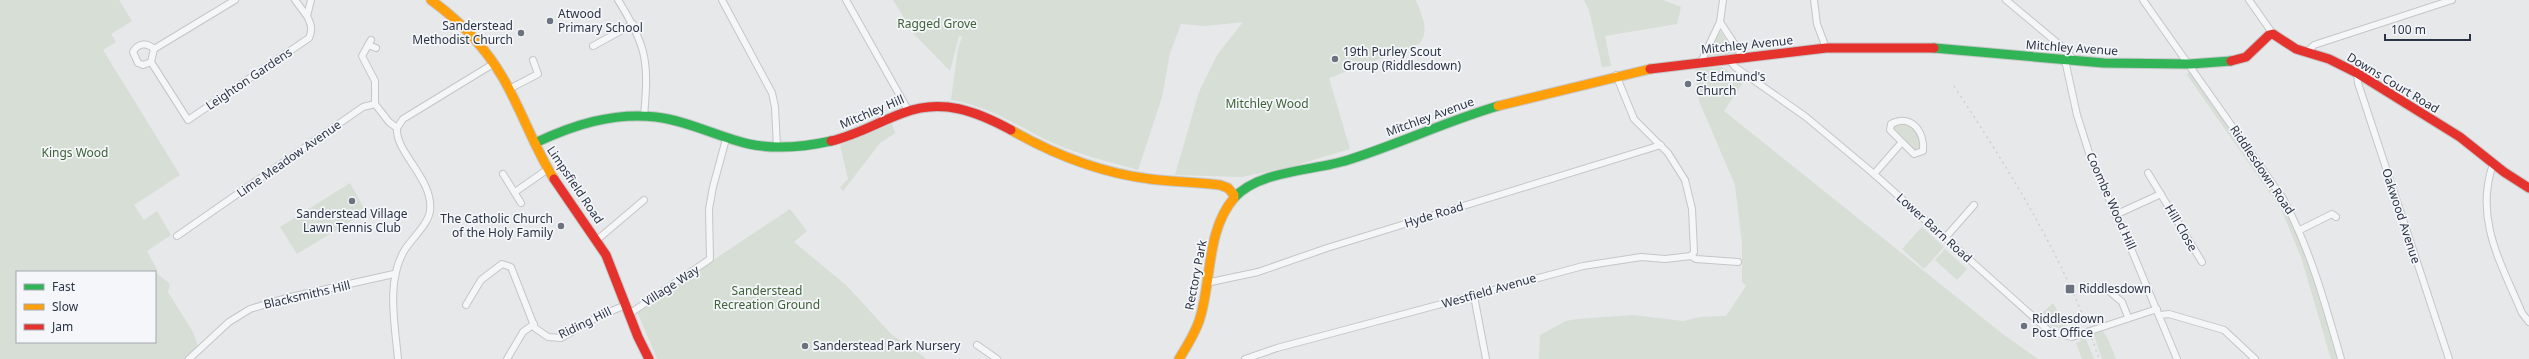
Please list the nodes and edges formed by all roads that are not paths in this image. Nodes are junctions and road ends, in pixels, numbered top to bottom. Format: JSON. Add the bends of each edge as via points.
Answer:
{"nodes":[{"id":1,"x":235,"y":0,"type":"edge"},
{"id":2,"x":295,"y":0,"type":"edge"},
{"id":3,"x":311,"y":0,"type":"edge"},
{"id":4,"x":431,"y":0,"type":"edge"},
{"id":5,"x":618,"y":0,"type":"edge"},
{"id":6,"x":722,"y":0,"type":"edge"},
{"id":7,"x":846,"y":0,"type":"edge"},
{"id":8,"x":1723,"y":0,"type":"edge"},
{"id":9,"x":1814,"y":0,"type":"edge"},
{"id":10,"x":2006,"y":0,"type":"edge"},
{"id":11,"x":2143,"y":0,"type":"edge"},
{"id":12,"x":2249,"y":0,"type":"edge"},
{"id":13,"x":2452,"y":0,"type":"edge"},
{"id":14,"x":2437,"y":2,"type":"edge"},
{"id":15,"x":307,"y":16,"type":"junction"},
{"id":16,"x":1720,"y":22,"type":"junction"},
{"id":17,"x":633,"y":24,"type":"junction"},
{"id":18,"x":2274,"y":34,"type":"junction"},
{"id":19,"x":593,"y":46,"type":"dead end"},
{"id":20,"x":376,"y":48,"type":"dead end"},
{"id":21,"x":1826,"y":48,"type":"junction"},
{"id":22,"x":154,"y":49,"type":"junction"},
{"id":23,"x":2307,"y":52,"type":"junction"},
{"id":24,"x":1743,"y":57,"type":"junction"},
{"id":25,"x":1728,"y":58,"type":"junction"},
{"id":26,"x":533,"y":60,"type":"dead end"},
{"id":27,"x":2069,"y":61,"type":"junction"},
{"id":28,"x":151,"y":62,"type":"junction"},
{"id":29,"x":1701,"y":62,"type":"junction"},
{"id":30,"x":492,"y":64,"type":"junction"},
{"id":31,"x":2190,"y":64,"type":"junction"},
{"id":32,"x":2357,"y":73,"type":"junction"},
{"id":33,"x":1616,"y":75,"type":"junction"},
{"id":34,"x":509,"y":89,"type":"junction"},
{"id":35,"x":375,"y":104,"type":"junction"},
{"id":36,"x":908,"y":110,"type":"junction"},
{"id":37,"x":644,"y":116,"type":"junction"},
{"id":38,"x":397,"y":128,"type":"junction"},
{"id":39,"x":726,"y":139,"type":"junction"},
{"id":40,"x":1902,"y":142,"type":"junction"},
{"id":41,"x":535,"y":143,"type":"junction"},
{"id":42,"x":1661,"y":145,"type":"junction"},
{"id":43,"x":777,"y":148,"type":"junction"},
{"id":44,"x":2494,"y":164,"type":"junction"},
{"id":45,"x":548,"y":169,"type":"junction"},
{"id":46,"x":2148,"y":173,"type":"dead end"},
{"id":47,"x":503,"y":174,"type":"dead end"},
{"id":48,"x":1874,"y":174,"type":"junction"},
{"id":49,"x":2529,"y":188,"type":"edge"},
{"id":50,"x":515,"y":192,"type":"junction"},
{"id":51,"x":2161,"y":194,"type":"junction"},
{"id":52,"x":1234,"y":195,"type":"junction"},
{"id":53,"x":644,"y":200,"type":"dead end"},
{"id":54,"x":521,"y":203,"type":"dead end"},
{"id":55,"x":1974,"y":205,"type":"dead end"},
{"id":56,"x":2332,"y":214,"type":"dead end"},
{"id":57,"x":2116,"y":215,"type":"junction"},
{"id":58,"x":2300,"y":230,"type":"junction"},
{"id":59,"x":177,"y":236,"type":"dead end"},
{"id":60,"x":1945,"y":238,"type":"junction"},
{"id":61,"x":598,"y":239,"type":"junction"},
{"id":62,"x":1691,"y":256,"type":"junction"},
{"id":63,"x":1738,"y":262,"type":"dead end"},
{"id":64,"x":2202,"y":262,"type":"dead end"},
{"id":65,"x":394,"y":274,"type":"junction"},
{"id":66,"x":1206,"y":283,"type":"junction"},
{"id":67,"x":2102,"y":286,"type":"dead end"},
{"id":68,"x":1474,"y":296,"type":"junction"},
{"id":69,"x":466,"y":305,"type":"dead end"},
{"id":70,"x":628,"y":309,"type":"junction"},
{"id":71,"x":2157,"y":309,"type":"junction"},
{"id":72,"x":2160,"y":315,"type":"junction"},
{"id":73,"x":2128,"y":317,"type":"junction"},
{"id":74,"x":2529,"y":322,"type":"edge"},
{"id":75,"x":534,"y":324,"type":"junction"},
{"id":76,"x":977,"y":345,"type":"dead end"},
{"id":77,"x":189,"y":359,"type":"edge"},
{"id":78,"x":398,"y":359,"type":"edge"},
{"id":79,"x":508,"y":359,"type":"edge"},
{"id":80,"x":649,"y":359,"type":"edge"},
{"id":81,"x":997,"y":359,"type":"edge"},
{"id":82,"x":1180,"y":359,"type":"edge"},
{"id":83,"x":1245,"y":359,"type":"edge"},
{"id":84,"x":1486,"y":359,"type":"edge"},
{"id":85,"x":2177,"y":359,"type":"edge"},
{"id":86,"x":2255,"y":359,"type":"edge"},
{"id":87,"x":2341,"y":359,"type":"edge"},
{"id":88,"x":2449,"y":359,"type":"edge"}],
"edges":[{"from":1,"to":22,"type":"street"},
{"from":2,"to":3,"type":"street"},
{"from":2,"to":15,"type":"street"},
{"from":3,"to":15,"type":"street"},
{"from":4,"to":30,"type":"main road","name":"Limpsfield Road","via":[[468,31]]},
{"from":5,"to":17,"type":"street"},
{"from":6,"to":43,"type":"street","via":[[772,93]]},
{"from":7,"to":36,"type":"street"},
{"from":8,"to":16,"type":"street"},
{"from":9,"to":21,"type":"street","via":[[1817,24]]},
{"from":10,"to":27,"type":"street","via":[[2067,51]]},
{"from":11,"to":31,"type":"street","name":"Riddlesdown Road"},
{"from":12,"to":18,"type":"street","name":"Downs Court Road"},
{"from":13,"to":14,"type":"street"},
{"from":14,"to":23,"type":"street","via":[[2314,45]]},
{"from":15,"to":28,"type":"street","name":"Leighton Gardens","via":[[312,25],[310,38],[188,120]]},
{"from":16,"to":24,"type":"street"},
{"from":16,"to":29,"type":"street"},
{"from":17,"to":19,"type":"street"},
{"from":17,"to":37,"type":"street","via":[[647,62]]},
{"from":18,"to":23,"type":"main road","name":"Downs Court Road","via":[[2296,49]]},
{"from":18,"to":31,"type":"main road","name":"Mitchley Avenue","via":[[2269,35],[2246,58]]},
{"from":20,"to":35,"type":"street","via":[[369,43],[362,56],[375,81]]},
{"from":21,"to":24,"type":"main road","name":"Mitchley Avenue"},
{"from":21,"to":27,"type":"main road","name":"Mitchley Avenue","via":[[1923,47]]},
{"from":22,"to":28,"type":"street"},
{"from":22,"to":28,"type":"street","via":[[150,45],[142,44],[133,52],[138,64]]},
{"from":23,"to":32,"type":"main road","name":"Downs Court Road","via":[[2329,59]]},
{"from":24,"to":25,"type":"main road","name":"Mitchley Avenue"},
{"from":25,"to":29,"type":"main road","name":"Mitchley Avenue"},
{"from":25,"to":48,"type":"street","name":"Lower Barn Road","via":[[1735,67],[1806,117]]},
{"from":26,"to":34,"type":"street","via":[[538,74]]},
{"from":27,"to":31,"type":"main road","name":"Mitchley Avenue"},
{"from":27,"to":57,"type":"street","name":"Coombe Wood Hill","via":[[2077,115],[2091,159]]},
{"from":29,"to":33,"type":"main road","name":"Mitchley Avenue"},
{"from":30,"to":34,"type":"main road","name":"Limpsfield Road"},
{"from":30,"to":38,"type":"street","via":[[403,119]]},
{"from":31,"to":58,"type":"street","name":"Riddlesdown Road","via":[[2282,197]]},
{"from":32,"to":44,"type":"main road","name":"Downs Court Road","via":[[2460,137]]},
{"from":32,"to":88,"type":"street","name":"Oakwood Avenue","via":[[2360,90]]},
{"from":33,"to":42,"type":"street","via":[[1634,119]]},
{"from":33,"to":52,"type":"main road","name":"Mitchley Avenue","via":[[1454,119],[1348,160],[1257,181],[1243,187]]},
{"from":34,"to":41,"type":"main road","name":"Limpsfield Road"},
{"from":35,"to":38,"type":"street"},
{"from":35,"to":59,"type":"street","name":"Lime Meadow Avenue","via":[[363,107]]},
{"from":36,"to":43,"type":"main road","name":"Mitchley Hill","via":[[839,139],[798,147]]},
{"from":36,"to":52,"type":"main road","name":"Mitchley Hill","via":[[936,105],[966,109],[993,119],[1056,152],[1092,165],[1148,179],[1220,185],[1228,188]]},
{"from":37,"to":39,"type":"main road","name":"Mitchley Hill","via":[[674,120]]},
{"from":37,"to":41,"type":"main road","name":"Mitchley Hill","via":[[589,121]]},
{"from":38,"to":65,"type":"street","via":[[398,138],[426,186],[430,211],[426,221],[404,251]]},
{"from":39,"to":43,"type":"main road","name":"Mitchley Hill"},
{"from":39,"to":70,"type":"street","name":"Village Way","via":[[710,209],[708,234],[711,257]]},
{"from":40,"to":40,"type":"street","via":[[1890,130],[1891,124],[1896,121],[1905,121],[1919,129],[1923,139],[1923,151],[1914,154]]},
{"from":40,"to":48,"type":"street"},
{"from":41,"to":45,"type":"main road","name":"Limpsfield Road"},
{"from":42,"to":62,"type":"street","via":[[1677,166],[1690,196],[1694,238],[1694,252]]},
{"from":42,"to":66,"type":"street","name":"Hyde Road","via":[[1327,248],[1258,272]]},
{"from":44,"to":49,"type":"main road","name":"Downs Court Road"},
{"from":44,"to":74,"type":"street","via":[[2486,195],[2487,221],[2494,246],[2522,313]]},
{"from":45,"to":50,"type":"street"},
{"from":45,"to":61,"type":"main road","name":"Limpsfield Road"},
{"from":46,"to":51,"type":"street","name":"Hill Close"},
{"from":47,"to":50,"type":"street"},
{"from":48,"to":60,"type":"street","name":"Lower Barn Road"},
{"from":50,"to":54,"type":"street"},
{"from":51,"to":57,"type":"street","name":"Hill Close"},
{"from":51,"to":64,"type":"street","name":"Hill Close"},
{"from":52,"to":66,"type":"main road","name":"Rectory Park","via":[[1225,206],[1218,226]]},
{"from":53,"to":61,"type":"street"},
{"from":55,"to":60,"type":"street"},
{"from":56,"to":58,"type":"street"},
{"from":57,"to":71,"type":"street","name":"Coombe Wood Hill"},
{"from":58,"to":87,"type":"street","name":"Riddlesdown Road"},
{"from":60,"to":73,"type":"street","name":"Lower Barn Road","via":[[2049,331],[2072,337]]},
{"from":61,"to":70,"type":"main road","name":"Limpsfield Road","via":[[613,268]]},
{"from":62,"to":63,"type":"street","name":"Westfield Avenue","via":[[1696,259]]},
{"from":62,"to":68,"type":"street","name":"Westfield Avenue","via":[[1614,260],[1549,274]]},
{"from":65,"to":77,"type":"street","name":"Blacksmiths Hill","via":[[286,298],[250,309],[229,322]]},
{"from":65,"to":78,"type":"street"},
{"from":66,"to":82,"type":"main road","name":"Rectory Park","via":[[1200,318]]},
{"from":67,"to":73,"type":"street","via":[[2122,302]]},
{"from":68,"to":83,"type":"street","name":"Westfield Avenue"},
{"from":68,"to":84,"type":"street"},
{"from":69,"to":75,"type":"street","name":"Riding Hill","via":[[481,280],[498,265],[507,264],[512,267]]},
{"from":70,"to":75,"type":"street","name":"Riding Hill","via":[[599,316],[561,338],[544,336]]},
{"from":70,"to":80,"type":"main road","name":"Limpsfield Road","via":[[640,343]]},
{"from":71,"to":72,"type":"street","name":"Coombe Wood Hill"},
{"from":71,"to":73,"type":"street","name":"Lower Barn Road"},
{"from":72,"to":85,"type":"street","name":"Coombe Wood Hill"},
{"from":72,"to":86,"type":"street","via":[[2169,314],[2224,330]]},
{"from":75,"to":79,"type":"street","via":[[523,332]]},
{"from":76,"to":81,"type":"street"}]}
